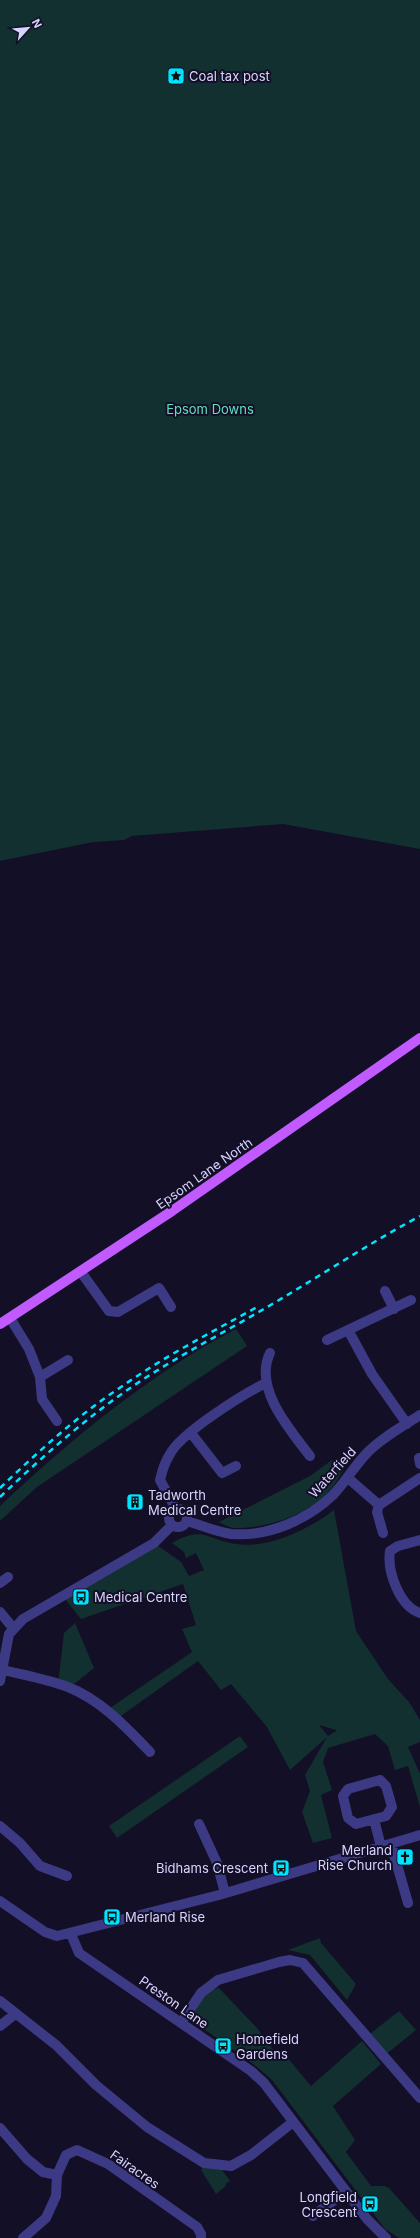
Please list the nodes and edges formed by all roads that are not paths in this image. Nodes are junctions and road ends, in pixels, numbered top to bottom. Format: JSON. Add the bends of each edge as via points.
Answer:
{"nodes":[{"id":1,"x":420,"y":1038,"type":"edge"},
{"id":2,"x":81,"y":1272,"type":"junction"},
{"id":3,"x":384,"y":1291,"type":"dead end"},
{"id":4,"x":411,"y":1300,"type":"dead end"},
{"id":5,"x":171,"y":1307,"type":"dead end"},
{"id":6,"x":394,"y":1309,"type":"junction"},
{"id":7,"x":10,"y":1318,"type":"junction"},
{"id":8,"x":0,"y":1324,"type":"edge"},
{"id":9,"x":348,"y":1330,"type":"junction"},
{"id":10,"x":327,"y":1340,"type":"dead end"},
{"id":11,"x":270,"y":1353,"type":"dead end"},
{"id":12,"x":68,"y":1360,"type":"dead end"},
{"id":13,"x":40,"y":1376,"type":"junction"},
{"id":14,"x":266,"y":1383,"type":"junction"},
{"id":15,"x":420,"y":1415,"type":"edge"},
{"id":16,"x":57,"y":1421,"type":"dead end"},
{"id":17,"x":407,"y":1424,"type":"junction"},
{"id":18,"x":191,"y":1433,"type":"junction"},
{"id":19,"x":310,"y":1456,"type":"dead end"},
{"id":20,"x":236,"y":1466,"type":"dead end"},
{"id":21,"x":348,"y":1478,"type":"junction"},
{"id":22,"x":420,"y":1478,"type":"edge"},
{"id":23,"x":379,"y":1505,"type":"junction"},
{"id":24,"x":176,"y":1509,"type":"junction"},
{"id":25,"x":187,"y":1521,"type":"junction"},
{"id":26,"x":172,"y":1525,"type":"junction"},
{"id":27,"x":383,"y":1533,"type":"dead end"},
{"id":28,"x":420,"y":1540,"type":"edge"},
{"id":29,"x":0,"y":1612,"type":"edge"},
{"id":30,"x":420,"y":1613,"type":"edge"},
{"id":31,"x":13,"y":1628,"type":"junction"},
{"id":32,"x":3,"y":1670,"type":"junction"},
{"id":33,"x":0,"y":1682,"type":"edge"},
{"id":34,"x":150,"y":1752,"type":"dead end"},
{"id":35,"x":374,"y":1819,"type":"junction"},
{"id":36,"x":199,"y":1824,"type":"dead end"},
{"id":37,"x":0,"y":1826,"type":"edge"},
{"id":38,"x":420,"y":1835,"type":"edge"},
{"id":39,"x":386,"y":1846,"type":"junction"},
{"id":40,"x":67,"y":1876,"type":"dead end"},
{"id":41,"x":225,"y":1893,"type":"junction"},
{"id":42,"x":0,"y":1901,"type":"edge"},
{"id":43,"x":408,"y":1903,"type":"dead end"},
{"id":44,"x":70,"y":1934,"type":"junction"},
{"id":45,"x":0,"y":2001,"type":"edge"},
{"id":46,"x":15,"y":2014,"type":"junction"},
{"id":47,"x":181,"y":2023,"type":"junction"},
{"id":48,"x":0,"y":2026,"type":"edge"},
{"id":49,"x":420,"y":2098,"type":"edge"},
{"id":50,"x":293,"y":2122,"type":"junction"},
{"id":51,"x":0,"y":2128,"type":"edge"},
{"id":52,"x":57,"y":2175,"type":"junction"},
{"id":53,"x":345,"y":2192,"type":"junction"},
{"id":54,"x":313,"y":2216,"type":"dead end"},
{"id":55,"x":23,"y":2238,"type":"edge"},
{"id":56,"x":201,"y":2238,"type":"edge"},
{"id":57,"x":386,"y":2238,"type":"edge"}],
"edges":[{"from":1,"to":2,"type":"main road","name":"Epsom Lane North"},
{"from":2,"to":5,"type":"street","via":[[108,1311],[118,1312],[159,1288]]},
{"from":2,"to":7,"type":"main road","name":"Epsom Lane North"},
{"from":3,"to":6,"type":"street"},
{"from":4,"to":6,"type":"street"},
{"from":6,"to":9,"type":"street"},
{"from":7,"to":8,"type":"main road","name":"Epsom Lane North"},
{"from":7,"to":13,"type":"street","via":[[29,1349]]},
{"from":9,"to":10,"type":"street"},
{"from":9,"to":17,"type":"street","via":[[372,1374]]},
{"from":11,"to":14,"type":"street","via":[[266,1361]]},
{"from":12,"to":13,"type":"street"},
{"from":13,"to":16,"type":"street","via":[[42,1399]]},
{"from":14,"to":18,"type":"street","via":[[244,1393]]},
{"from":14,"to":19,"type":"street","via":[[284,1423]]},
{"from":15,"to":17,"type":"street","name":"Waterfield"},
{"from":17,"to":21,"type":"street","name":"Waterfield","via":[[366,1454]]},
{"from":18,"to":20,"type":"street","via":[[222,1473]]},
{"from":18,"to":24,"type":"street","via":[[170,1453],[160,1480]]},
{"from":21,"to":23,"type":"street"},
{"from":21,"to":25,"type":"street","name":"Waterfield","via":[[320,1507],[282,1527],[257,1533],[230,1534]]},
{"from":22,"to":23,"type":"street"},
{"from":23,"to":27,"type":"street"},
{"from":24,"to":25,"type":"street","via":[[184,1512]]},
{"from":24,"to":26,"type":"street","via":[[169,1517]]},
{"from":25,"to":26,"type":"street","via":[[180,1527]]},
{"from":26,"to":31,"type":"street","via":[[154,1543],[35,1610]]},
{"from":28,"to":30,"type":"street","via":[[398,1546],[390,1551],[389,1558],[397,1591],[411,1609]]},
{"from":29,"to":31,"type":"street"},
{"from":31,"to":32,"type":"street","via":[[7,1642]]},
{"from":32,"to":33,"type":"street"},
{"from":32,"to":34,"type":"street","via":[[51,1681],[86,1697],[118,1718]]},
{"from":35,"to":35,"type":"street","via":[[356,1824],[348,1818],[343,1796],[348,1789],[380,1780],[386,1786],[392,1807],[386,1816]]},
{"from":35,"to":39,"type":"street"},
{"from":36,"to":41,"type":"street","via":[[217,1863]]},
{"from":37,"to":40,"type":"street","via":[[20,1843],[40,1866]]},
{"from":38,"to":39,"type":"street"},
{"from":39,"to":41,"type":"street"},
{"from":39,"to":43,"type":"street"},
{"from":41,"to":44,"type":"street"},
{"from":42,"to":44,"type":"street","via":[[45,1932],[57,1936]]},
{"from":44,"to":47,"type":"street","name":"Preston Lane","via":[[79,1953]]},
{"from":45,"to":46,"type":"street"},
{"from":46,"to":48,"type":"street"},
{"from":46,"to":50,"type":"street","via":[[56,2045],[96,2085],[146,2127],[204,2163],[231,2166],[251,2155]]},
{"from":47,"to":49,"type":"street","via":[[201,1994],[218,1980],[279,1962],[290,1960],[303,1963]]},
{"from":47,"to":50,"type":"street","name":"Preston Lane","via":[[251,2071],[272,2092]]},
{"from":50,"to":53,"type":"street","name":"Preston Lane"},
{"from":51,"to":52,"type":"street","via":[[27,2160],[43,2172]]},
{"from":52,"to":55,"type":"street","name":"Fairacres","via":[[56,2196],[46,2218]]},
{"from":52,"to":56,"type":"street","name":"Fairacres","via":[[66,2155],[78,2150],[108,2164],[197,2228]]},
{"from":53,"to":54,"type":"street"},
{"from":53,"to":57,"type":"street","name":"Preston Lane"}]}
